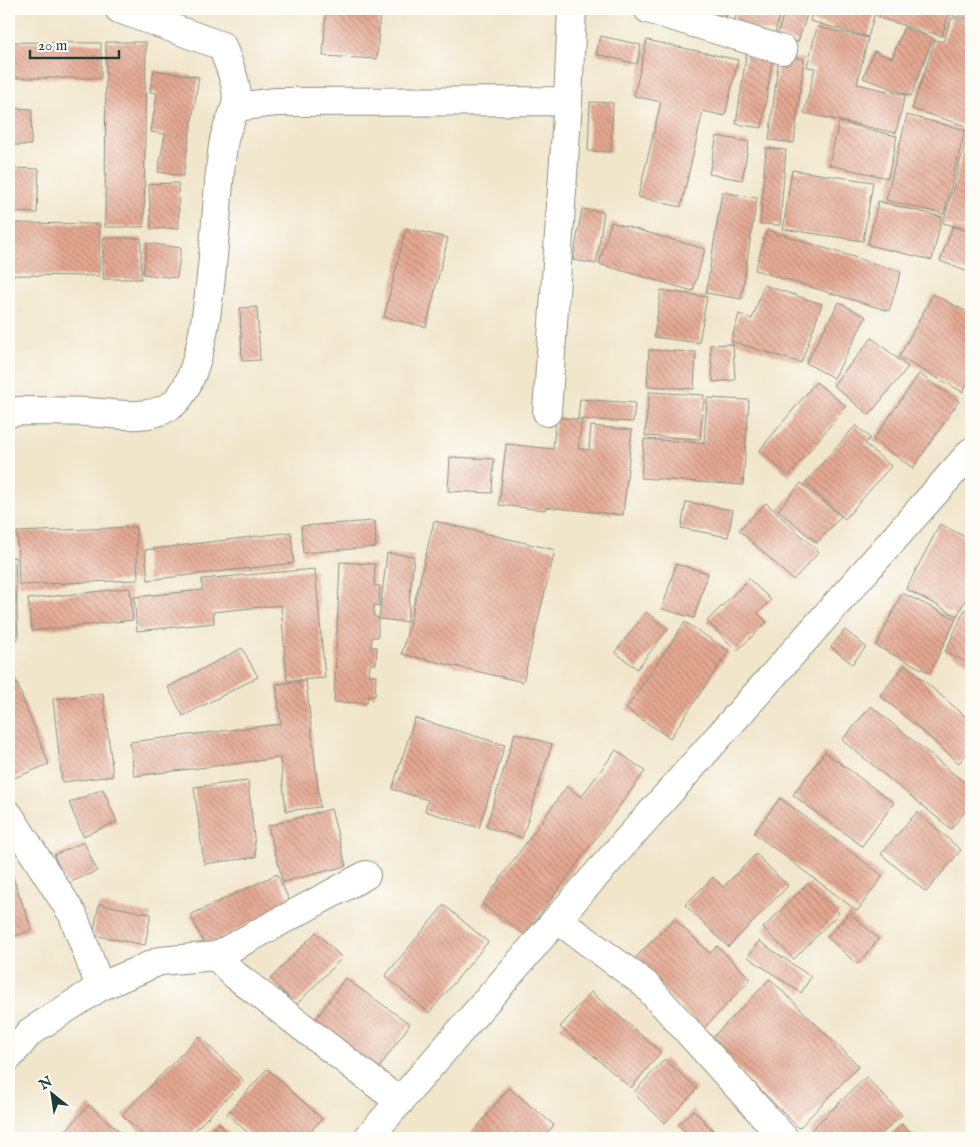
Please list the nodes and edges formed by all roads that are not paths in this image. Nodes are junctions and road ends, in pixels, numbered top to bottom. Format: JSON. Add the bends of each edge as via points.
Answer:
{"nodes":[{"id":1,"x":120,"y":9,"type":"edge"},
{"id":2,"x":572,"y":9,"type":"edge"},
{"id":3,"x":648,"y":9,"type":"edge"},
{"id":4,"x":783,"y":50,"type":"dead end"},
{"id":5,"x":568,"y":101,"type":"junction"},
{"id":6,"x":236,"y":107,"type":"junction"},
{"id":7,"x":547,"y":412,"type":"dead end"},
{"id":8,"x":9,"y":413,"type":"edge"},
{"id":9,"x":971,"y":453,"type":"edge"},
{"id":10,"x":9,"y":815,"type":"edge"},
{"id":11,"x":366,"y":875,"type":"dead end"},
{"id":12,"x":557,"y":919,"type":"junction"},
{"id":13,"x":216,"y":956,"type":"junction"},
{"id":14,"x":100,"y":987,"type":"junction"},
{"id":15,"x":9,"y":1056,"type":"edge"},
{"id":16,"x":400,"y":1102,"type":"junction"},
{"id":17,"x":368,"y":1138,"type":"edge"},
{"id":18,"x":784,"y":1138,"type":"edge"}],
"edges":[{"from":1,"to":6,"type":"street","via":[[222,46],[236,90]]},
{"from":2,"to":5,"type":"street"},
{"from":3,"to":4,"type":"street"},
{"from":5,"to":6,"type":"street","via":[[276,102]]},
{"from":5,"to":7,"type":"street"},
{"from":6,"to":8,"type":"street","via":[[224,140],[208,310],[190,380],[179,399],[157,412],[132,416],[87,412]]},
{"from":9,"to":12,"type":"street"},
{"from":10,"to":14,"type":"street","via":[[73,915]]},
{"from":11,"to":13,"type":"street"},
{"from":12,"to":16,"type":"street"},
{"from":12,"to":18,"type":"street","via":[[645,984]]},
{"from":13,"to":14,"type":"street","via":[[160,962]]},
{"from":13,"to":16,"type":"street","via":[[235,975]]},
{"from":14,"to":15,"type":"street","via":[[30,1032]]},
{"from":16,"to":17,"type":"street"}]}
